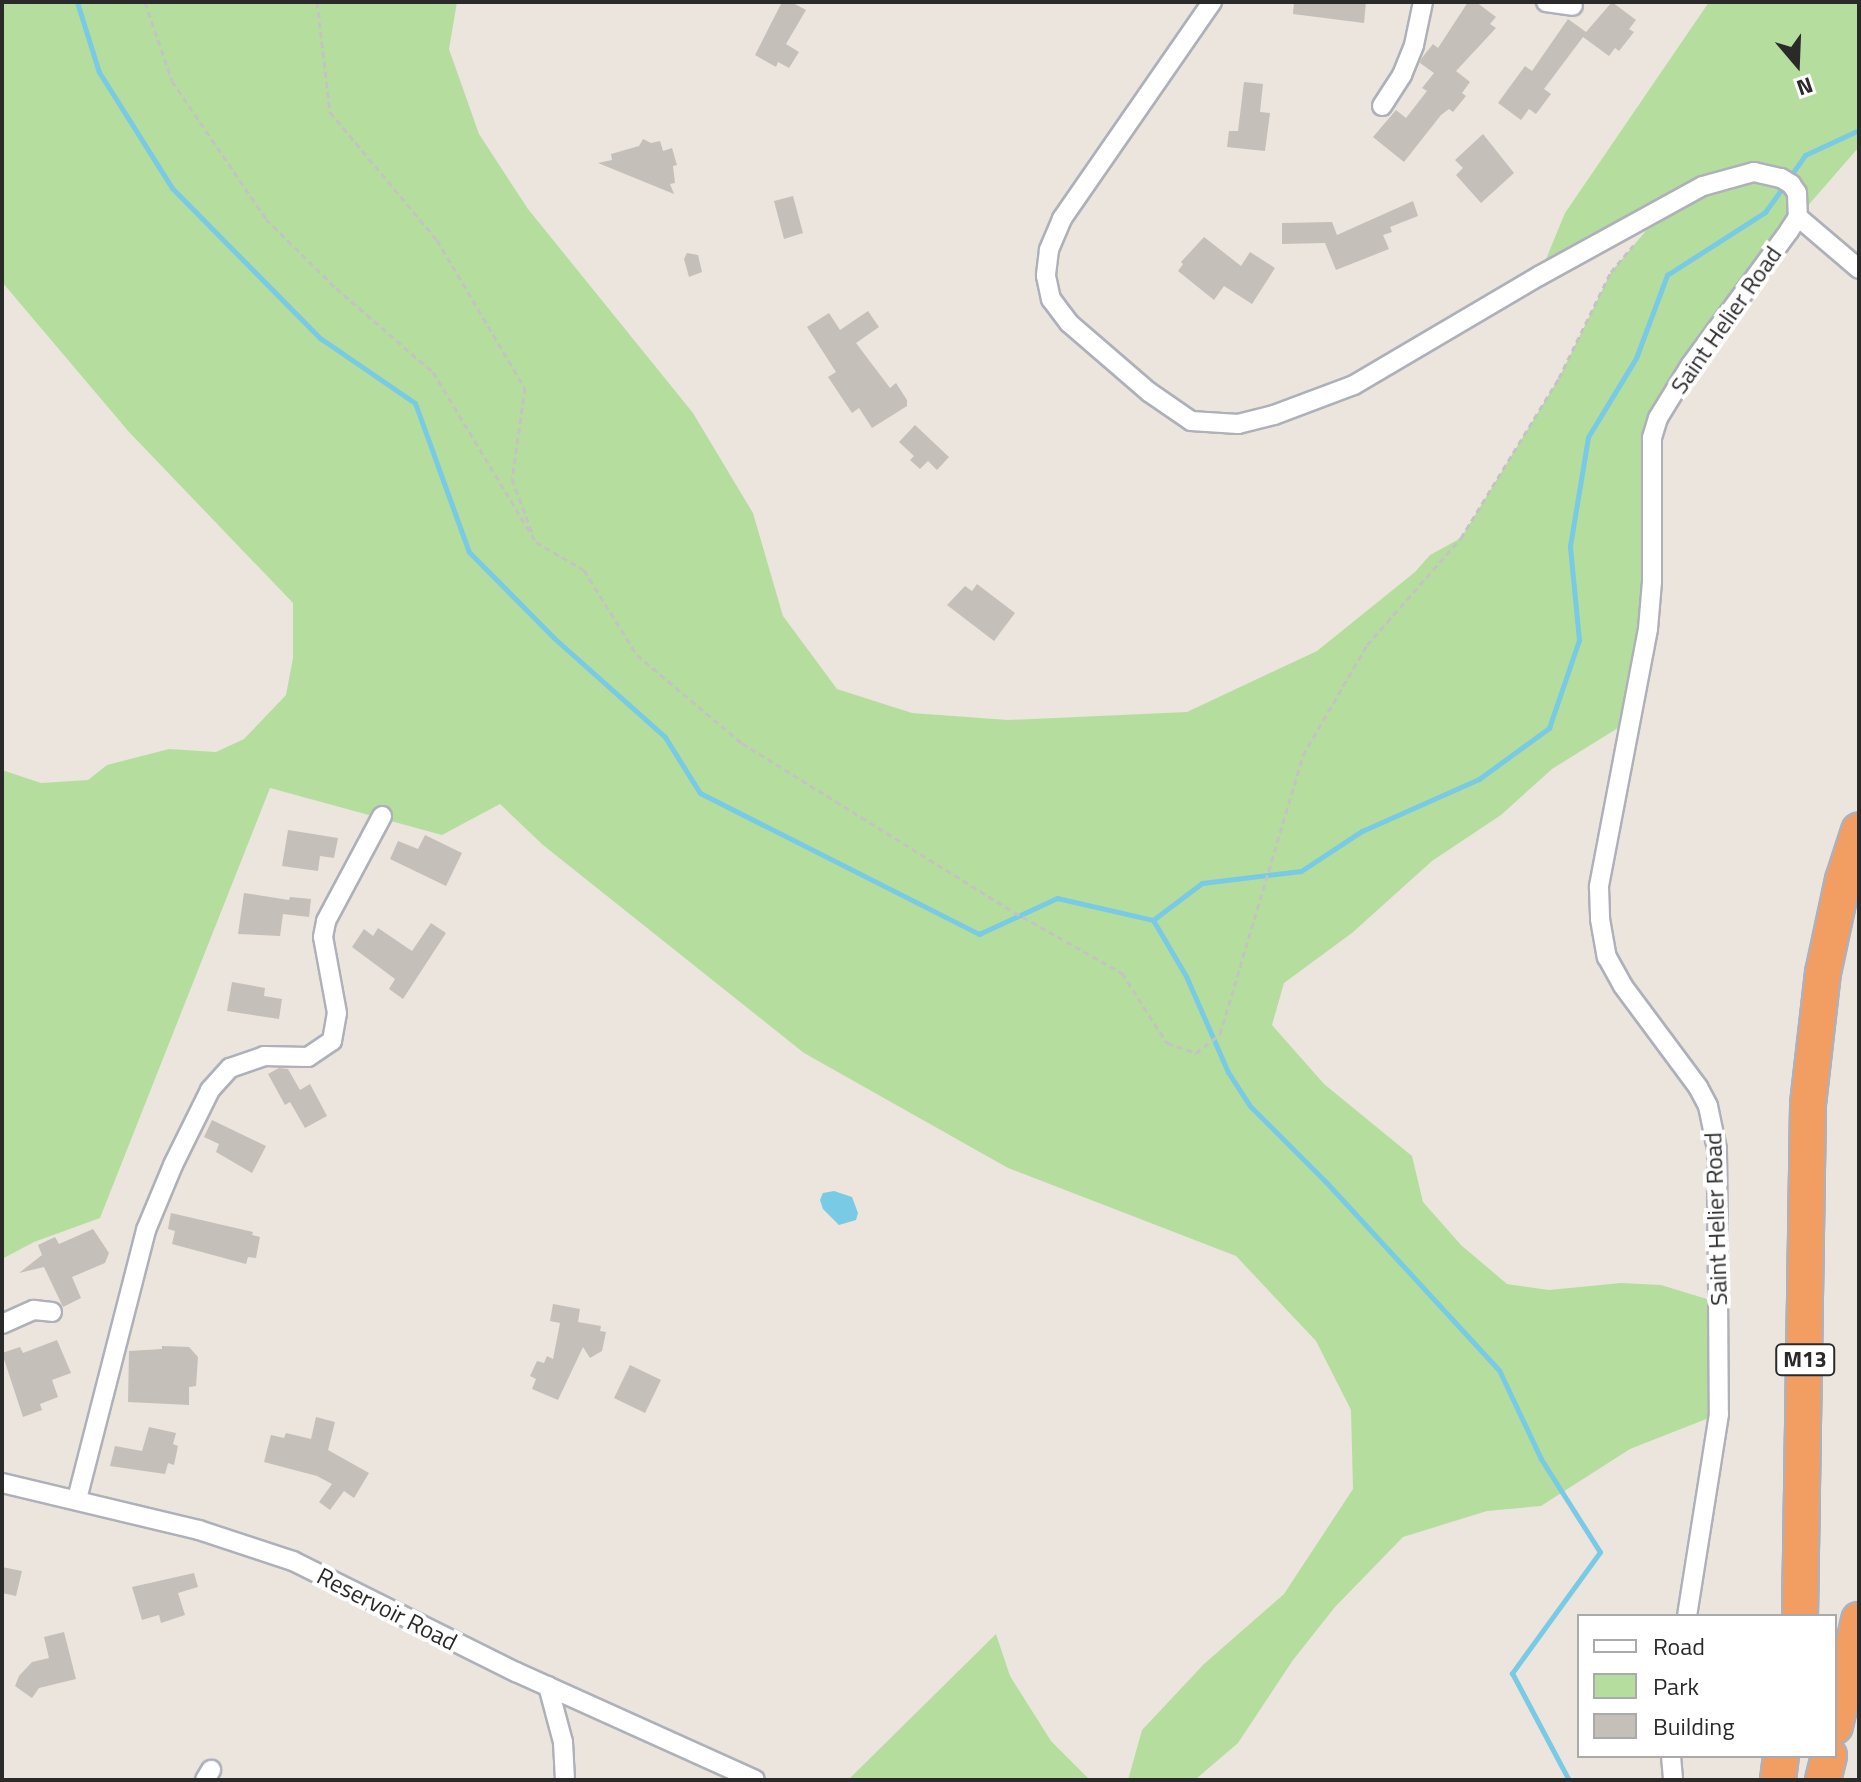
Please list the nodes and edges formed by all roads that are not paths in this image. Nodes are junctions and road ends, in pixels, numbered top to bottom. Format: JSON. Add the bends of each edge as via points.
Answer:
{"nodes":[{"id":1,"x":1212,"y":2,"type":"edge"},
{"id":2,"x":1423,"y":2,"type":"edge"},
{"id":3,"x":1546,"y":2,"type":"edge"},
{"id":4,"x":1573,"y":6,"type":"dead end"},
{"id":5,"x":1382,"y":106,"type":"dead end"},
{"id":6,"x":1798,"y":217,"type":"junction"},
{"id":7,"x":1859,"y":269,"type":"edge"},
{"id":8,"x":382,"y":816,"type":"dead end"},
{"id":9,"x":1859,"y":831,"type":"edge"},
{"id":10,"x":52,"y":1312,"type":"dead end"},
{"id":11,"x":2,"y":1324,"type":"edge"},
{"id":12,"x":2,"y":1483,"type":"edge"},
{"id":13,"x":77,"y":1499,"type":"junction"},
{"id":14,"x":1687,"y":1614,"type":"edge"},
{"id":15,"x":1800,"y":1614,"type":"edge"},
{"id":16,"x":1859,"y":1620,"type":"edge"},
{"id":17,"x":548,"y":1686,"type":"junction"},
{"id":18,"x":1837,"y":1717,"type":"edge"},
{"id":19,"x":1671,"y":1758,"type":"edge"},
{"id":20,"x":1781,"y":1758,"type":"edge"},
{"id":21,"x":1828,"y":1758,"type":"edge"},
{"id":22,"x":565,"y":1780,"type":"edge"},
{"id":23,"x":755,"y":1780,"type":"edge"},
{"id":24,"x":1673,"y":1780,"type":"edge"},
{"id":25,"x":1778,"y":1780,"type":"edge"},
{"id":26,"x":1823,"y":1780,"type":"edge"}],
"edges":[{"from":1,"to":6,"type":"street","via":[[1062,219],[1049,250],[1046,276],[1051,299],[1069,323],[1191,421],[1238,424],[1324,398],[1680,198],[1733,176],[1768,174],[1791,184],[1797,193]]},
{"from":2,"to":5,"type":"street","via":[[1414,45]]},
{"from":3,"to":4,"type":"street"},
{"from":6,"to":7,"type":"street"},
{"from":6,"to":14,"type":"street","name":"Saint Helier Road","via":[[1690,366],[1658,418],[1652,438],[1648,629],[1599,887],[1607,957],[1698,1087],[1717,1149],[1719,1414]]},
{"from":8,"to":13,"type":"street","via":[[326,921],[323,937],[337,1013],[332,1041],[308,1057],[264,1056],[230,1068],[210,1090],[168,1176],[146,1230]]},
{"from":9,"to":15,"type":"highway","number":"M13","via":[[1823,973],[1808,1104]]},
{"from":10,"to":11,"type":"street","via":[[34,1310]]},
{"from":12,"to":13,"type":"street","name":"Reservoir Road"},
{"from":13,"to":17,"type":"street","name":"Reservoir Road","via":[[293,1561]]},
{"from":16,"to":18,"type":"highway"},
{"from":17,"to":22,"type":"street","via":[[563,1742]]},
{"from":17,"to":23,"type":"street","name":"Reservoir Road"},
{"from":19,"to":24,"type":"street"},
{"from":20,"to":25,"type":"highway"},
{"from":21,"to":26,"type":"highway"}]}
